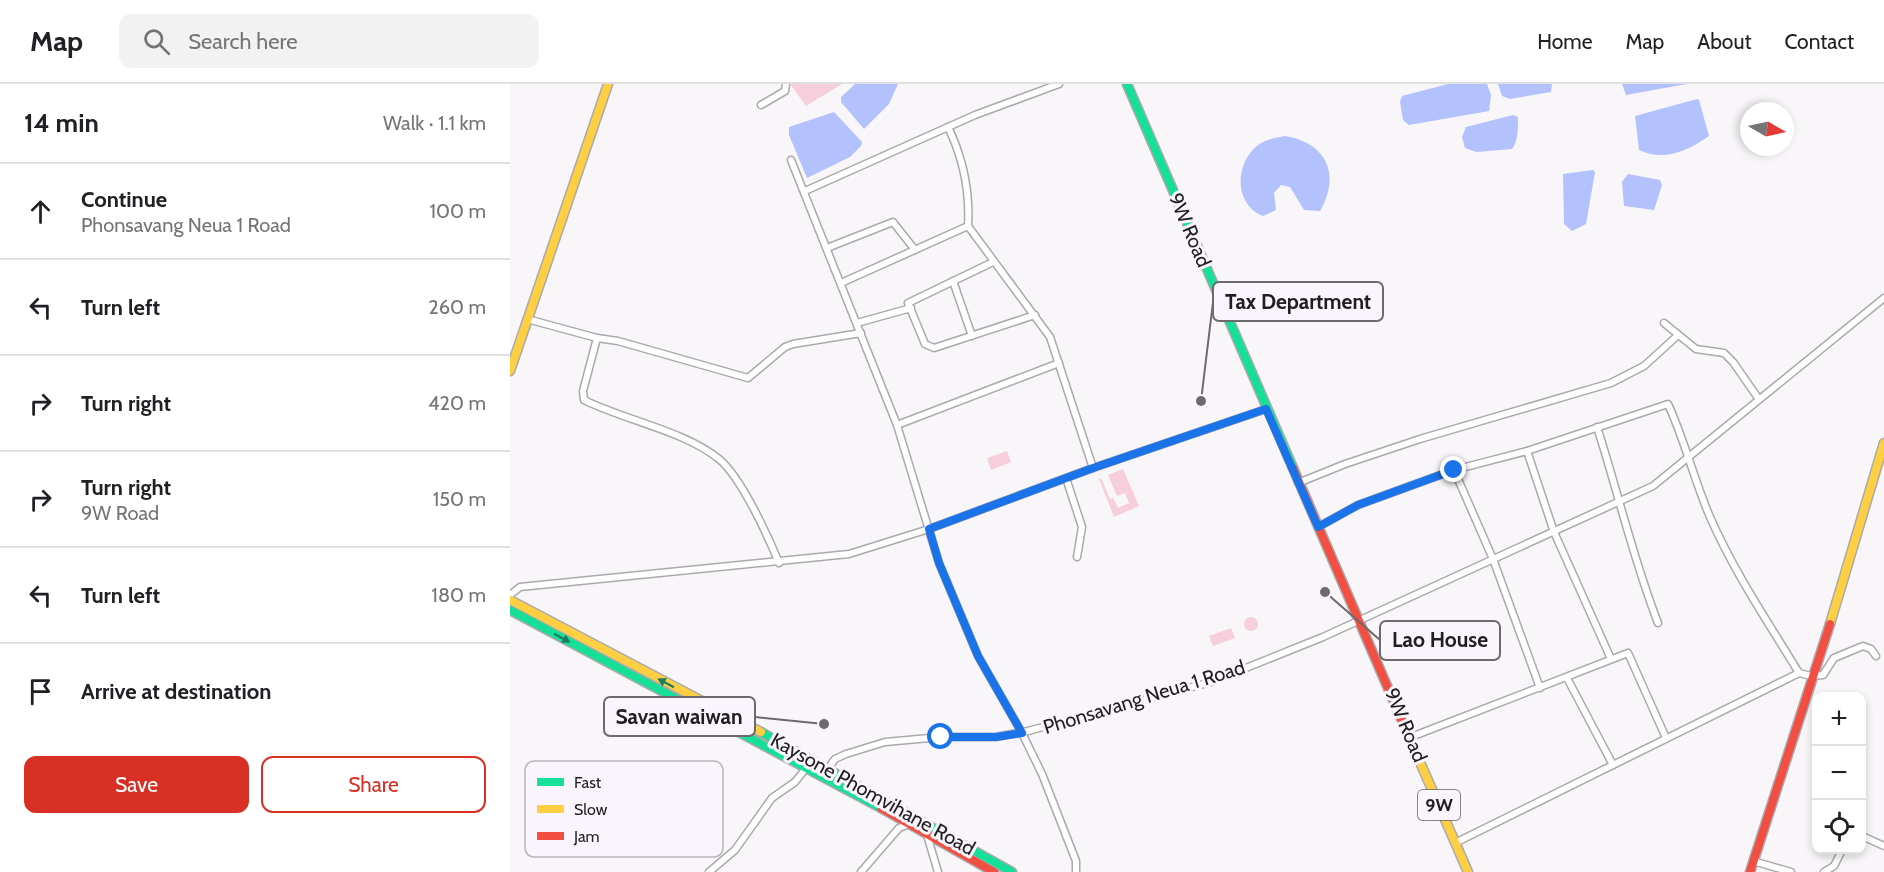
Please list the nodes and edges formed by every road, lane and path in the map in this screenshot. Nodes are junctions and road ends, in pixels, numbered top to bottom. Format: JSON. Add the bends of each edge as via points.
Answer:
{"nodes":[{"id":1,"x":608,"y":84,"type":"edge"},
{"id":2,"x":786,"y":84,"type":"edge"},
{"id":3,"x":1059,"y":84,"type":"edge"},
{"id":4,"x":1127,"y":84,"type":"edge"},
{"id":5,"x":761,"y":105,"type":"dead end"},
{"id":6,"x":948,"y":127,"type":"junction"},
{"id":7,"x":791,"y":160,"type":"dead end"},
{"id":8,"x":805,"y":191,"type":"junction"},
{"id":9,"x":968,"y":226,"type":"junction"},
{"id":10,"x":827,"y":248,"type":"junction"},
{"id":11,"x":915,"y":250,"type":"junction"},
{"id":12,"x":993,"y":262,"type":"junction"},
{"id":13,"x":953,"y":281,"type":"junction"},
{"id":14,"x":841,"y":283,"type":"junction"},
{"id":15,"x":1884,"y":298,"type":"edge"},
{"id":16,"x":911,"y":308,"type":"junction"},
{"id":17,"x":1035,"y":315,"type":"junction"},
{"id":18,"x":527,"y":320,"type":"junction"},
{"id":19,"x":857,"y":323,"type":"junction"},
{"id":20,"x":1664,"y":323,"type":"dead end"},
{"id":21,"x":861,"y":333,"type":"junction"},
{"id":22,"x":972,"y":336,"type":"junction"},
{"id":23,"x":1677,"y":336,"type":"junction"},
{"id":24,"x":597,"y":338,"type":"junction"},
{"id":25,"x":1059,"y":363,"type":"junction"},
{"id":26,"x":510,"y":370,"type":"edge"},
{"id":27,"x":1758,"y":398,"type":"junction"},
{"id":28,"x":1266,"y":409,"type":"junction"},
{"id":29,"x":897,"y":424,"type":"junction"},
{"id":30,"x":1598,"y":427,"type":"junction"},
{"id":31,"x":1884,"y":443,"type":"edge"},
{"id":32,"x":1527,"y":451,"type":"junction"},
{"id":33,"x":1690,"y":458,"type":"junction"},
{"id":34,"x":1093,"y":468,"type":"junction"},
{"id":35,"x":1454,"y":470,"type":"junction"},
{"id":36,"x":1066,"y":478,"type":"junction"},
{"id":37,"x":1298,"y":483,"type":"junction"},
{"id":38,"x":1621,"y":502,"type":"junction"},
{"id":39,"x":1318,"y":527,"type":"junction"},
{"id":40,"x":929,"y":529,"type":"junction"},
{"id":41,"x":1554,"y":532,"type":"junction"},
{"id":42,"x":1077,"y":557,"type":"dead end"},
{"id":43,"x":1493,"y":559,"type":"junction"},
{"id":44,"x":779,"y":563,"type":"junction"},
{"id":45,"x":510,"y":595,"type":"edge"},
{"id":46,"x":510,"y":600,"type":"edge"},
{"id":47,"x":510,"y":610,"type":"edge"},
{"id":48,"x":1360,"y":619,"type":"junction"},
{"id":49,"x":1658,"y":623,"type":"dead end"},
{"id":50,"x":1876,"y":656,"type":"dead end"},
{"id":51,"x":1611,"y":659,"type":"junction"},
{"id":52,"x":1799,"y":673,"type":"junction"},
{"id":53,"x":1811,"y":676,"type":"junction"},
{"id":54,"x":1567,"y":678,"type":"junction"},
{"id":55,"x":1540,"y":688,"type":"junction"},
{"id":56,"x":1022,"y":733,"type":"junction"},
{"id":57,"x":1411,"y":738,"type":"junction"},
{"id":58,"x":1666,"y":738,"type":"junction"},
{"id":59,"x":1613,"y":765,"type":"junction"},
{"id":60,"x":807,"y":767,"type":"junction"},
{"id":61,"x":825,"y":772,"type":"junction"},
{"id":62,"x":909,"y":824,"type":"junction"},
{"id":63,"x":927,"y":834,"type":"junction"},
{"id":64,"x":1866,"y":838,"type":"edge"},
{"id":65,"x":1455,"y":843,"type":"junction"},
{"id":66,"x":1884,"y":846,"type":"edge"},
{"id":67,"x":1839,"y":854,"type":"edge"},
{"id":68,"x":1753,"y":861,"type":"junction"},
{"id":69,"x":708,"y":872,"type":"edge"},
{"id":70,"x":861,"y":872,"type":"edge"},
{"id":71,"x":938,"y":872,"type":"edge"},
{"id":72,"x":994,"y":872,"type":"edge"},
{"id":73,"x":1012,"y":872,"type":"edge"},
{"id":74,"x":1076,"y":872,"type":"edge"},
{"id":75,"x":1468,"y":872,"type":"edge"},
{"id":76,"x":1750,"y":872,"type":"edge"},
{"id":77,"x":1791,"y":872,"type":"edge"},
{"id":78,"x":1824,"y":872,"type":"edge"}],
"edges":[{"from":1,"to":18,"type":"main road"},
{"from":2,"to":5,"type":"street","via":[[785,91]]},
{"from":3,"to":6,"type":"street"},
{"from":4,"to":28,"type":"main road","name":"9W Road","number":"9W"},
{"from":6,"to":8,"type":"street"},
{"from":6,"to":9,"type":"street","via":[[961,153]]},
{"from":7,"to":8,"type":"street"},
{"from":8,"to":10,"type":"street"},
{"from":9,"to":11,"type":"street"},
{"from":9,"to":12,"type":"street"},
{"from":10,"to":11,"type":"street","via":[[893,222]]},
{"from":10,"to":14,"type":"street"},
{"from":11,"to":14,"type":"street"},
{"from":12,"to":13,"type":"street"},
{"from":12,"to":17,"type":"street"},
{"from":13,"to":16,"type":"street","via":[[908,303]]},
{"from":13,"to":22,"type":"street"},
{"from":14,"to":19,"type":"street"},
{"from":15,"to":27,"type":"street","name":"Phonsavang Neua 1 Road"},
{"from":16,"to":19,"type":"street"},
{"from":16,"to":22,"type":"street","via":[[925,344],[934,348]]},
{"from":17,"to":22,"type":"street"},
{"from":17,"to":25,"type":"street","via":[[1050,337]]},
{"from":18,"to":24,"type":"street"},
{"from":18,"to":26,"type":"main road"},
{"from":19,"to":21,"type":"street"},
{"from":20,"to":23,"type":"street"},
{"from":21,"to":24,"type":"street","via":[[785,347],[748,378]]},
{"from":21,"to":29,"type":"street"},
{"from":23,"to":27,"type":"street","via":[[1696,349],[1724,353]]},
{"from":23,"to":37,"type":"street","via":[[1644,366],[1611,383],[1420,439]]},
{"from":24,"to":44,"type":"street","via":[[584,400],[693,444],[719,459],[743,493]]},
{"from":25,"to":29,"type":"street"},
{"from":25,"to":34,"type":"street"},
{"from":27,"to":33,"type":"street","name":"Phonsavang Neua 1 Road"},
{"from":28,"to":34,"type":"street"},
{"from":28,"to":37,"type":"main road","name":"9W Road","number":"9W"},
{"from":29,"to":40,"type":"street"},
{"from":30,"to":32,"type":"street"},
{"from":30,"to":33,"type":"street","via":[[1668,404]]},
{"from":30,"to":38,"type":"street"},
{"from":31,"to":53,"type":"main road"},
{"from":32,"to":35,"type":"street"},
{"from":32,"to":41,"type":"street"},
{"from":33,"to":38,"type":"street","name":"Phonsavang Neua 1 Road","via":[[1653,486]]},
{"from":33,"to":52,"type":"street","via":[[1708,514],[1728,555]]},
{"from":34,"to":36,"type":"street"},
{"from":35,"to":39,"type":"street","via":[[1358,505]]},
{"from":35,"to":43,"type":"street"},
{"from":36,"to":40,"type":"street"},
{"from":36,"to":42,"type":"street","via":[[1082,527]]},
{"from":37,"to":39,"type":"main road","name":"9W Road","number":"9W"},
{"from":38,"to":41,"type":"street","name":"Phonsavang Neua 1 Road"},
{"from":38,"to":49,"type":"street","via":[[1637,570]]},
{"from":39,"to":48,"type":"main road","name":"9W Road","number":"9W"},
{"from":40,"to":44,"type":"street","via":[[849,554]]},
{"from":40,"to":56,"type":"street","via":[[978,656]]},
{"from":41,"to":43,"type":"street","name":"Phonsavang Neua 1 Road"},
{"from":41,"to":51,"type":"street"},
{"from":43,"to":48,"type":"street","name":"Phonsavang Neua 1 Road"},
{"from":43,"to":55,"type":"street"},
{"from":44,"to":45,"type":"street","via":[[520,587]]},
{"from":61,"to":46,"type":"main road","name":"Kaysone Phomvihane Road","one_way":true},
{"from":47,"to":60,"type":"main road","name":"Kaysone Phomvihane Road","one_way":true},
{"from":48,"to":56,"type":"street","name":"Phonsavang Neua 1 Road","via":[[1211,682]]},
{"from":48,"to":57,"type":"main road","name":"9W Road","number":"9W"},
{"from":50,"to":53,"type":"street","via":[[1863,646],[1834,658],[1823,675]]},
{"from":51,"to":54,"type":"street"},
{"from":51,"to":58,"type":"street","via":[[1631,654]]},
{"from":52,"to":53,"type":"street"},
{"from":52,"to":58,"type":"street"},
{"from":53,"to":68,"type":"main road"},
{"from":54,"to":55,"type":"street"},
{"from":54,"to":59,"type":"street"},
{"from":55,"to":57,"type":"street"},
{"from":56,"to":61,"type":"street","name":"Phonsavang Neua 1 Road","via":[[885,742],[835,759]]},
{"from":56,"to":74,"type":"street","via":[[1068,838]]},
{"from":57,"to":65,"type":"main road","name":"9W Road","number":"9W"},
{"from":58,"to":59,"type":"street"},
{"from":59,"to":65,"type":"street"},
{"from":60,"to":61,"type":"main road","name":"Kaysone Phomvihane Road"},
{"from":60,"to":69,"type":"street","via":[[795,782],[771,798],[735,850]]},
{"from":61,"to":62,"type":"main road","name":"Kaysone Phomvihane Road"},
{"from":61,"to":73,"type":"main road","name":"Kaysone Phomvihane Road"},
{"from":62,"to":63,"type":"main road","name":"Kaysone Phomvihane Road"},
{"from":62,"to":70,"type":"street","via":[[899,828]]},
{"from":63,"to":71,"type":"street"},
{"from":63,"to":72,"type":"main road","name":"Kaysone Phomvihane Road"},
{"from":64,"to":66,"type":"street"},
{"from":65,"to":75,"type":"main road","name":"9W Road","number":"9W"},
{"from":67,"to":78,"type":"street"},
{"from":68,"to":76,"type":"main road"},
{"from":68,"to":77,"type":"street"}]}
